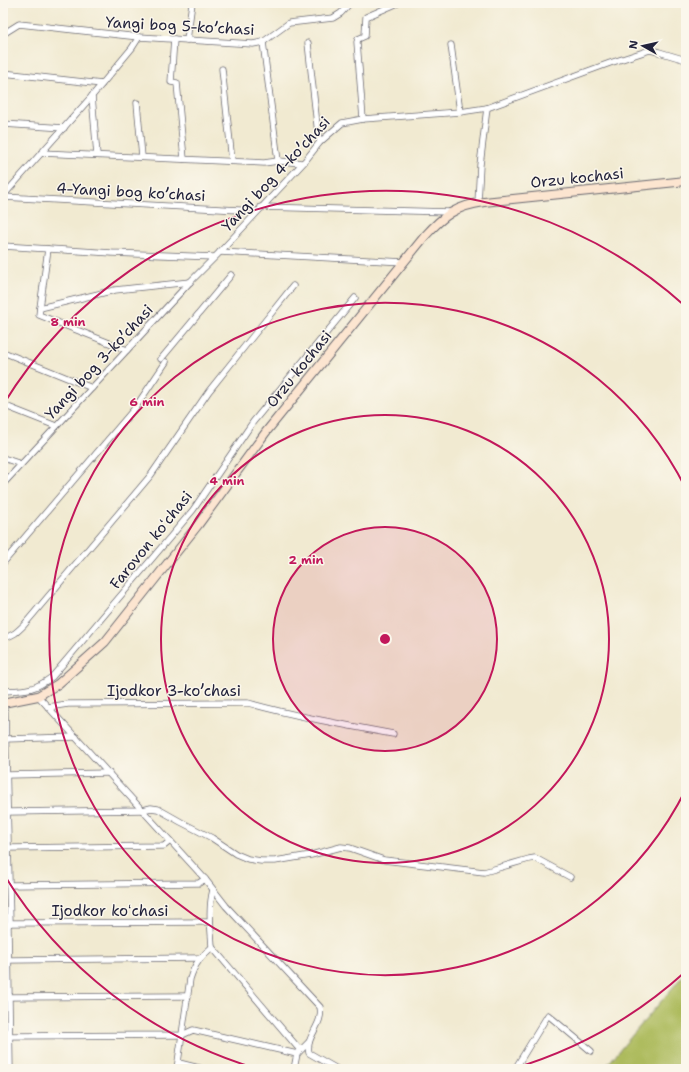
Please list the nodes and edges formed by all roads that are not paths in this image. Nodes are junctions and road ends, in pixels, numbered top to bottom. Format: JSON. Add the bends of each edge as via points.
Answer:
{"nodes":[{"id":1,"x":192,"y":3,"type":"edge"},
{"id":2,"x":350,"y":3,"type":"edge"},
{"id":3,"x":398,"y":3,"type":"edge"},
{"id":4,"x":3,"y":34,"type":"edge"},
{"id":5,"x":139,"y":37,"type":"junction"},
{"id":6,"x":174,"y":39,"type":"junction"},
{"id":7,"x":187,"y":40,"type":"junction"},
{"id":8,"x":262,"y":42,"type":"junction"},
{"id":9,"x":308,"y":43,"type":"dead end"},
{"id":10,"x":451,"y":45,"type":"dead end"},
{"id":11,"x":686,"y":60,"type":"edge"},
{"id":12,"x":222,"y":69,"type":"dead end"},
{"id":13,"x":3,"y":72,"type":"edge"},
{"id":14,"x":102,"y":84,"type":"junction"},
{"id":15,"x":92,"y":96,"type":"junction"},
{"id":16,"x":137,"y":103,"type":"dead end"},
{"id":17,"x":486,"y":108,"type":"junction"},
{"id":18,"x":460,"y":112,"type":"junction"},
{"id":19,"x":363,"y":119,"type":"junction"},
{"id":20,"x":3,"y":124,"type":"edge"},
{"id":21,"x":64,"y":128,"type":"junction"},
{"id":22,"x":320,"y":142,"type":"junction"},
{"id":23,"x":41,"y":153,"type":"junction"},
{"id":24,"x":97,"y":156,"type":"junction"},
{"id":25,"x":142,"y":157,"type":"junction"},
{"id":26,"x":184,"y":159,"type":"junction"},
{"id":27,"x":232,"y":161,"type":"junction"},
{"id":28,"x":278,"y":161,"type":"junction"},
{"id":29,"x":302,"y":163,"type":"junction"},
{"id":30,"x":686,"y":181,"type":"edge"},
{"id":31,"x":3,"y":196,"type":"edge"},
{"id":32,"x":478,"y":203,"type":"junction"},
{"id":33,"x":259,"y":209,"type":"junction"},
{"id":34,"x":450,"y":212,"type":"junction"},
{"id":35,"x":3,"y":246,"type":"edge"},
{"id":36,"x":48,"y":249,"type":"junction"},
{"id":37,"x":220,"y":252,"type":"junction"},
{"id":38,"x":214,"y":257,"type":"junction"},
{"id":39,"x":404,"y":262,"type":"junction"},
{"id":40,"x":231,"y":275,"type":"dead end"},
{"id":41,"x":190,"y":282,"type":"junction"},
{"id":42,"x":293,"y":286,"type":"dead end"},
{"id":43,"x":355,"y":298,"type":"dead end"},
{"id":44,"x":40,"y":308,"type":"junction"},
{"id":45,"x":127,"y":350,"type":"junction"},
{"id":46,"x":3,"y":352,"type":"edge"},
{"id":47,"x":92,"y":388,"type":"junction"},
{"id":48,"x":3,"y":405,"type":"edge"},
{"id":49,"x":56,"y":426,"type":"junction"},
{"id":50,"x":3,"y":458,"type":"edge"},
{"id":51,"x":20,"y":464,"type":"junction"},
{"id":52,"x":3,"y":484,"type":"edge"},
{"id":53,"x":3,"y":563,"type":"edge"},
{"id":54,"x":3,"y":638,"type":"edge"},
{"id":55,"x":3,"y":691,"type":"edge"},
{"id":56,"x":38,"y":696,"type":"junction"},
{"id":57,"x":3,"y":703,"type":"edge"},
{"id":58,"x":3,"y":706,"type":"edge"},
{"id":59,"x":48,"y":707,"type":"junction"},
{"id":60,"x":393,"y":734,"type":"dead end"},
{"id":61,"x":76,"y":737,"type":"junction"},
{"id":62,"x":5,"y":739,"type":"junction"},
{"id":63,"x":109,"y":773,"type":"junction"},
{"id":64,"x":6,"y":775,"type":"junction"},
{"id":65,"x":143,"y":810,"type":"junction"},
{"id":66,"x":8,"y":812,"type":"junction"},
{"id":67,"x":170,"y":841,"type":"junction"},
{"id":68,"x":9,"y":848,"type":"junction"},
{"id":69,"x":570,"y":876,"type":"dead end"},
{"id":70,"x":205,"y":879,"type":"junction"},
{"id":71,"x":9,"y":885,"type":"junction"},
{"id":72,"x":213,"y":890,"type":"junction"},
{"id":73,"x":210,"y":922,"type":"junction"},
{"id":74,"x":10,"y":923,"type":"junction"},
{"id":75,"x":212,"y":948,"type":"junction"},
{"id":76,"x":199,"y":958,"type":"junction"},
{"id":77,"x":9,"y":960,"type":"junction"},
{"id":78,"x":188,"y":996,"type":"junction"},
{"id":79,"x":6,"y":997,"type":"edge"},
{"id":80,"x":182,"y":1035,"type":"junction"},
{"id":81,"x":3,"y":1036,"type":"edge"},
{"id":82,"x":10,"y":1036,"type":"junction"},
{"id":83,"x":308,"y":1042,"type":"junction"},
{"id":84,"x":591,"y":1051,"type":"dead end"},
{"id":85,"x":298,"y":1052,"type":"junction"},
{"id":86,"x":178,"y":1066,"type":"edge"},
{"id":87,"x":10,"y":1069,"type":"edge"},
{"id":88,"x":203,"y":1069,"type":"edge"},
{"id":89,"x":294,"y":1069,"type":"edge"},
{"id":90,"x":337,"y":1069,"type":"edge"},
{"id":91,"x":515,"y":1069,"type":"edge"}],
"edges":[{"from":1,"to":7,"type":"street"},
{"from":2,"to":8,"type":"street","via":[[333,18],[288,23]]},
{"from":3,"to":19,"type":"street","via":[[366,17],[365,36],[358,39]]},
{"from":4,"to":5,"type":"street","name":"Yangi bog 5-koʼchasi","via":[[19,24]]},
{"from":5,"to":6,"type":"street","name":"Yangi bog 5-koʼchasi"},
{"from":5,"to":14,"type":"street"},
{"from":6,"to":7,"type":"street","name":"Yangi bog 5-koʼchasi"},
{"from":6,"to":26,"type":"street","via":[[171,82],[176,83]]},
{"from":7,"to":8,"type":"street","name":"Yangi bog 5-koʼchasi","via":[[252,44]]},
{"from":8,"to":28,"type":"street"},
{"from":9,"to":22,"type":"street"},
{"from":10,"to":18,"type":"street"},
{"from":11,"to":17,"type":"street","name":"Yangi bog 4-koʼchasi","via":[[650,50]]},
{"from":12,"to":27,"type":"street"},
{"from":13,"to":14,"type":"street"},
{"from":14,"to":15,"type":"street"},
{"from":15,"to":21,"type":"street"},
{"from":15,"to":24,"type":"street"},
{"from":16,"to":25,"type":"street"},
{"from":17,"to":18,"type":"street","name":"Yangi bog 4-koʼchasi"},
{"from":17,"to":32,"type":"street"},
{"from":18,"to":19,"type":"street","name":"Yangi bog 4-koʼchasi"},
{"from":19,"to":22,"type":"street","name":"Yangi bog 4-koʼchasi","via":[[342,122]]},
{"from":20,"to":21,"type":"street"},
{"from":21,"to":23,"type":"street"},
{"from":22,"to":29,"type":"street","name":"Yangi bog 4-koʼchasi"},
{"from":23,"to":24,"type":"street"},
{"from":23,"to":31,"type":"street"},
{"from":24,"to":25,"type":"street"},
{"from":25,"to":26,"type":"street"},
{"from":26,"to":27,"type":"street"},
{"from":27,"to":28,"type":"street"},
{"from":28,"to":29,"type":"street"},
{"from":29,"to":33,"type":"street","name":"Yangi bog 4-koʼchasi"},
{"from":30,"to":32,"type":"main road","name":"Orzu kochasi"},
{"from":31,"to":33,"type":"street","name":"4-Yangi bog koʼchasi"},
{"from":32,"to":34,"type":"main road","name":"Orzu kochasi"},
{"from":33,"to":34,"type":"street","name":"4-Yangi bog koʼchasi"},
{"from":33,"to":37,"type":"street","name":"Yangi bog 4-koʼchasi"},
{"from":34,"to":39,"type":"main road","name":"Orzu kochasi"},
{"from":35,"to":36,"type":"street"},
{"from":36,"to":38,"type":"street"},
{"from":36,"to":44,"type":"street"},
{"from":37,"to":38,"type":"street","name":"Yangi bog 4-koʼchasi"},
{"from":37,"to":39,"type":"street"},
{"from":38,"to":41,"type":"street","name":"Yangi bog 3-koʼchasi"},
{"from":39,"to":56,"type":"main road","name":"Orzu kochasi","via":[[266,432],[198,525],[105,642],[58,684]]},
{"from":40,"to":53,"type":"street","via":[[164,361],[135,408]]},
{"from":41,"to":44,"type":"street","via":[[115,290]]},
{"from":41,"to":45,"type":"street","name":"Yangi bog 3-koʼchasi"},
{"from":42,"to":54,"type":"street","via":[[209,391],[151,476],[17,633]]},
{"from":43,"to":55,"type":"street","name":"Farovon koʻchasi","via":[[253,422],[193,510],[52,677],[32,689]]},
{"from":44,"to":45,"type":"street","via":[[41,316]]},
{"from":45,"to":47,"type":"street","name":"Yangi bog 3-koʼchasi"},
{"from":46,"to":47,"type":"street"},
{"from":47,"to":49,"type":"street","name":"Yangi bog 3-koʼchasi"},
{"from":48,"to":49,"type":"street"},
{"from":49,"to":51,"type":"street","name":"Yangi bog 3-koʼchasi"},
{"from":50,"to":51,"type":"street"},
{"from":51,"to":52,"type":"street","name":"Yangi bog 3-koʼchasi"},
{"from":56,"to":57,"type":"main road","name":"Orzu kochasi"},
{"from":56,"to":59,"type":"street"},
{"from":58,"to":62,"type":"street"},
{"from":59,"to":60,"type":"street","name":"Ijodkor 3-koʼchasi","via":[[68,704],[248,703]]},
{"from":59,"to":61,"type":"street"},
{"from":61,"to":62,"type":"street"},
{"from":61,"to":63,"type":"street"},
{"from":62,"to":64,"type":"street"},
{"from":63,"to":64,"type":"street"},
{"from":63,"to":65,"type":"street"},
{"from":64,"to":66,"type":"street"},
{"from":65,"to":66,"type":"street"},
{"from":65,"to":67,"type":"street"},
{"from":65,"to":69,"type":"street","via":[[158,809],[236,854],[261,861],[311,855],[342,847],[384,860],[484,872],[535,858]]},
{"from":66,"to":68,"type":"street"},
{"from":67,"to":68,"type":"street","via":[[164,846]]},
{"from":67,"to":70,"type":"street"},
{"from":68,"to":71,"type":"street"},
{"from":70,"to":71,"type":"street","name":"Ijodkor koʻchasi","via":[[198,883]]},
{"from":70,"to":72,"type":"street"},
{"from":71,"to":74,"type":"street"},
{"from":72,"to":73,"type":"street"},
{"from":72,"to":83,"type":"street","via":[[320,1007],[320,1019]]},
{"from":73,"to":74,"type":"street","name":"Ijodkor koʻchasi"},
{"from":73,"to":75,"type":"street"},
{"from":74,"to":77,"type":"street"},
{"from":75,"to":76,"type":"street"},
{"from":75,"to":85,"type":"street"},
{"from":76,"to":77,"type":"street"},
{"from":76,"to":78,"type":"street","via":[[194,967]]},
{"from":77,"to":79,"type":"street"},
{"from":78,"to":79,"type":"street"},
{"from":78,"to":80,"type":"street"},
{"from":79,"to":82,"type":"street"},
{"from":80,"to":82,"type":"street"},
{"from":80,"to":85,"type":"street","via":[[193,1030]]},
{"from":80,"to":86,"type":"street"},
{"from":81,"to":82,"type":"street"},
{"from":82,"to":87,"type":"street"},
{"from":83,"to":85,"type":"street"},
{"from":83,"to":90,"type":"street","via":[[309,1053]]},
{"from":84,"to":91,"type":"street","via":[[548,1015]]},
{"from":85,"to":89,"type":"street"},
{"from":86,"to":88,"type":"street"}]}
